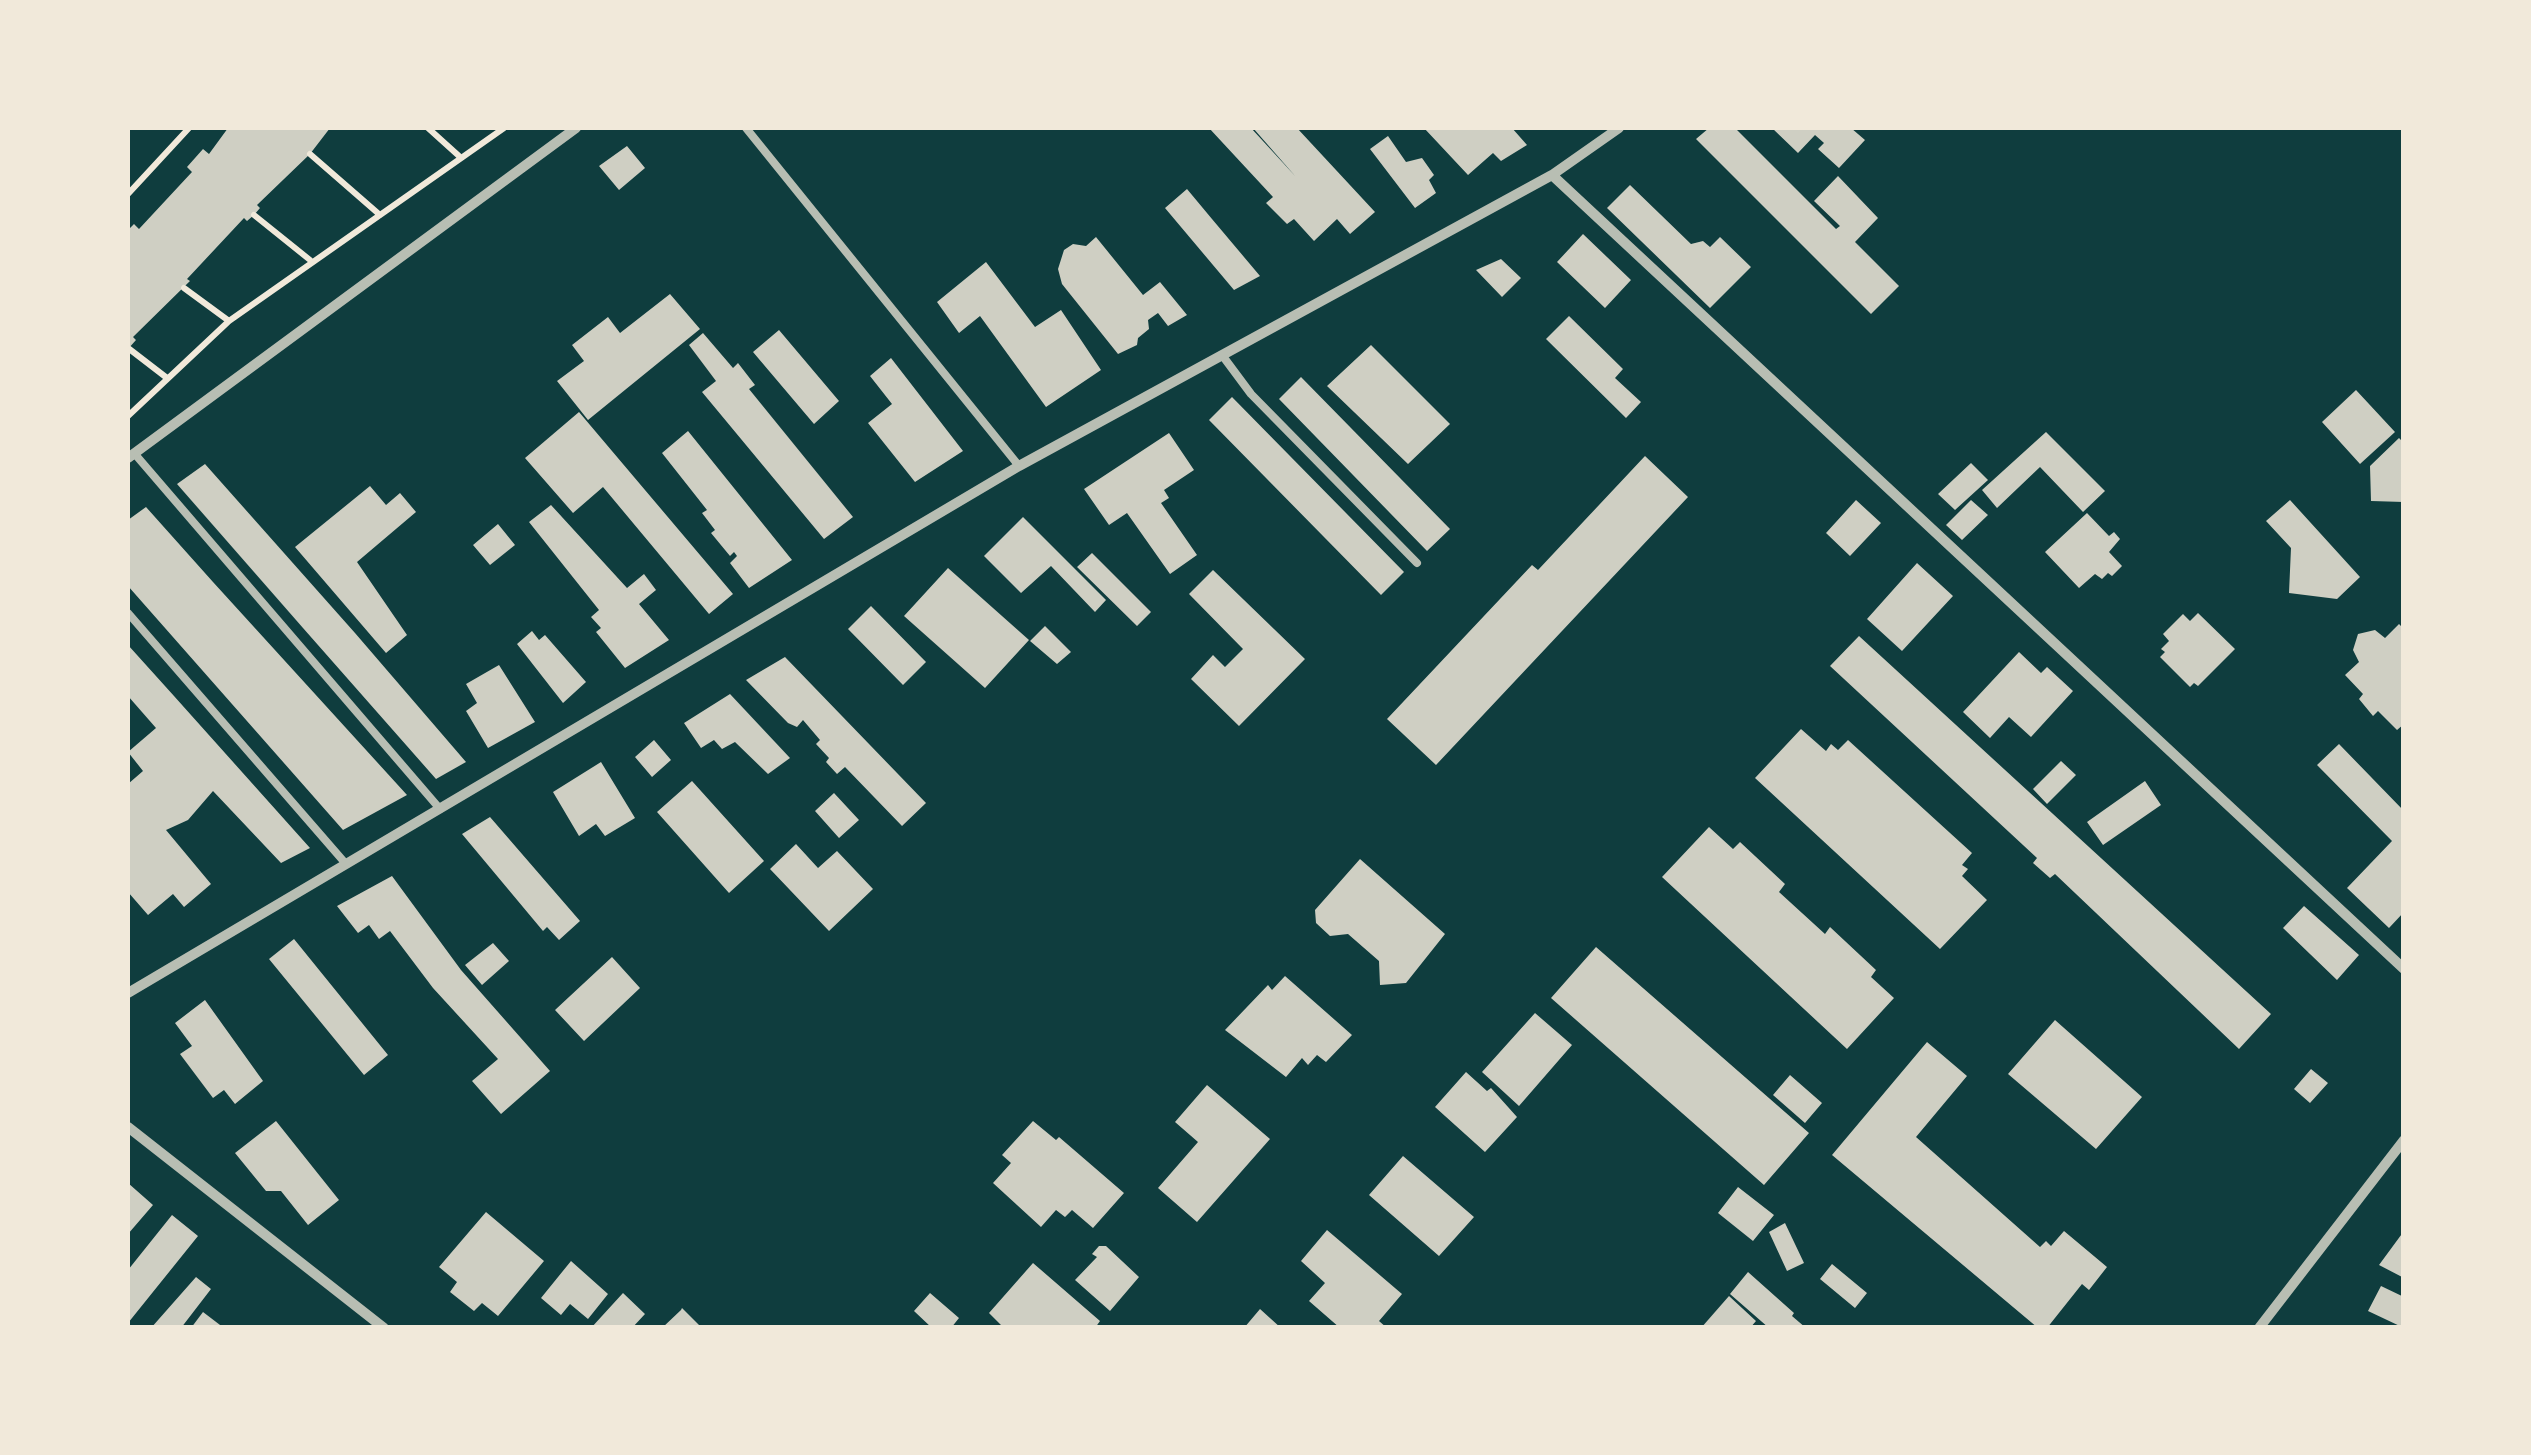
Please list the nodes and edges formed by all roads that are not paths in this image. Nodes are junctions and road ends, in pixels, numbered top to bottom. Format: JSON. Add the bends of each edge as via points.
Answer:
{"nodes":[{"id":1,"x":576,"y":128,"type":"edge"},
{"id":2,"x":746,"y":128,"type":"edge"},
{"id":3,"x":1619,"y":128,"type":"edge"},
{"id":4,"x":1552,"y":176,"type":"junction"},
{"id":5,"x":1222,"y":355,"type":"junction"},
{"id":6,"x":131,"y":456,"type":"edge"},
{"id":7,"x":1019,"y":466,"type":"junction"},
{"id":8,"x":1418,"y":563,"type":"dead end"},
{"id":9,"x":128,"y":613,"type":"edge"},
{"id":10,"x":440,"y":808,"type":"junction"},
{"id":11,"x":346,"y":864,"type":"junction"},
{"id":12,"x":2404,"y":970,"type":"edge"},
{"id":13,"x":128,"y":994,"type":"edge"},
{"id":14,"x":128,"y":1127,"type":"edge"},
{"id":15,"x":2404,"y":1140,"type":"edge"},
{"id":16,"x":384,"y":1328,"type":"edge"},
{"id":17,"x":2259,"y":1328,"type":"edge"}],
"edges":[{"from":1,"to":6,"type":"street"},
{"from":2,"to":7,"type":"lane"},
{"from":3,"to":4,"type":"street"},
{"from":4,"to":5,"type":"street"},
{"from":4,"to":12,"type":"street"},
{"from":5,"to":7,"type":"street"},
{"from":5,"to":8,"type":"lane","via":[[1251,394]]},
{"from":6,"to":10,"type":"lane"},
{"from":7,"to":10,"type":"street"},
{"from":9,"to":11,"type":"lane"},
{"from":10,"to":11,"type":"street"},
{"from":11,"to":13,"type":"street"},
{"from":14,"to":16,"type":"street"},
{"from":15,"to":17,"type":"street"}]}
